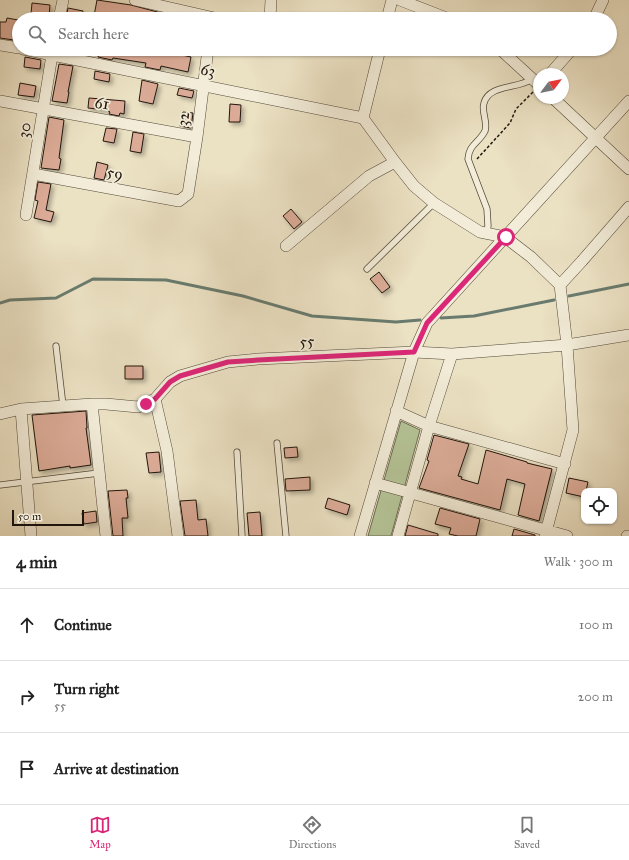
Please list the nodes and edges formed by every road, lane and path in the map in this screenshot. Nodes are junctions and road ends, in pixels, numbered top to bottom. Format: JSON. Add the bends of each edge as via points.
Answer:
{"nodes":[{"id":1,"x":63,"y":0,"type":"edge"},
{"id":2,"x":135,"y":0,"type":"edge"},
{"id":3,"x":271,"y":0,"type":"edge"},
{"id":4,"x":392,"y":0,"type":"edge"},
{"id":5,"x":400,"y":0,"type":"edge"},
{"id":6,"x":603,"y":0,"type":"edge"},
{"id":7,"x":60,"y":12,"type":"edge"},
{"id":8,"x":185,"y":12,"type":"edge"},
{"id":9,"x":270,"y":12,"type":"edge"},
{"id":10,"x":389,"y":12,"type":"edge"},
{"id":11,"x":431,"y":12,"type":"edge"},
{"id":12,"x":597,"y":12,"type":"edge"},
{"id":13,"x":0,"y":45,"type":"edge"},
{"id":14,"x":12,"y":47,"type":"edge"},
{"id":15,"x":51,"y":56,"type":"edge"},
{"id":16,"x":70,"y":56,"type":"edge"},
{"id":17,"x":207,"y":56,"type":"edge"},
{"id":18,"x":376,"y":56,"type":"edge"},
{"id":19,"x":507,"y":56,"type":"edge"},
{"id":20,"x":566,"y":56,"type":"edge"},
{"id":21,"x":555,"y":68,"type":"edge"},
{"id":22,"x":533,"y":83,"type":"edge"},
{"id":23,"x":204,"y":85,"type":"junction"},
{"id":24,"x":533,"y":85,"type":"edge"},
{"id":25,"x":533,"y":88,"type":"edge"},
{"id":26,"x":0,"y":101,"type":"edge"},
{"id":27,"x":629,"y":101,"type":"edge"},
{"id":28,"x":559,"y":104,"type":"edge"},
{"id":29,"x":44,"y":109,"type":"junction"},
{"id":30,"x":363,"y":118,"type":"junction"},
{"id":31,"x":197,"y":137,"type":"junction"},
{"id":32,"x":595,"y":138,"type":"junction"},
{"id":33,"x":395,"y":162,"type":"junction"},
{"id":34,"x":470,"y":166,"type":"junction"},
{"id":35,"x":629,"y":169,"type":"edge"},
{"id":36,"x":33,"y":174,"type":"junction"},
{"id":37,"x":188,"y":194,"type":"joint"},
{"id":38,"x":434,"y":203,"type":"junction"},
{"id":39,"x":629,"y":207,"type":"edge"},
{"id":40,"x":26,"y":215,"type":"dead end"},
{"id":41,"x":486,"y":234,"type":"junction"},
{"id":42,"x":506,"y":237,"type":"junction"},
{"id":43,"x":286,"y":246,"type":"dead end"},
{"id":44,"x":367,"y":269,"type":"dead end"},
{"id":45,"x":560,"y":285,"type":"junction"},
{"id":46,"x":629,"y":335,"type":"edge"},
{"id":47,"x":568,"y":345,"type":"junction"},
{"id":48,"x":56,"y":346,"type":"dead end"},
{"id":49,"x":414,"y":352,"type":"junction"},
{"id":50,"x":452,"y":354,"type":"junction"},
{"id":51,"x":155,"y":399,"type":"junction"},
{"id":52,"x":92,"y":404,"type":"junction"},
{"id":53,"x":63,"y":406,"type":"junction"},
{"id":54,"x":21,"y":409,"type":"junction"},
{"id":55,"x":396,"y":411,"type":"junction"},
{"id":56,"x":0,"y":414,"type":"edge"},
{"id":57,"x":429,"y":426,"type":"junction"},
{"id":58,"x":277,"y":444,"type":"dead end"},
{"id":59,"x":237,"y":452,"type":"dead end"},
{"id":60,"x":565,"y":464,"type":"junction"},
{"id":61,"x":99,"y":473,"type":"junction"},
{"id":62,"x":26,"y":481,"type":"junction"},
{"id":63,"x":375,"y":483,"type":"junction"},
{"id":64,"x":0,"y":485,"type":"edge"},
{"id":65,"x":410,"y":494,"type":"junction"},
{"id":66,"x":546,"y":533,"type":"edge"},
{"id":67,"x":31,"y":536,"type":"edge"},
{"id":68,"x":106,"y":536,"type":"edge"},
{"id":69,"x":178,"y":536,"type":"edge"},
{"id":70,"x":242,"y":536,"type":"edge"},
{"id":71,"x":286,"y":536,"type":"edge"},
{"id":72,"x":360,"y":536,"type":"edge"},
{"id":73,"x":398,"y":536,"type":"edge"},
{"id":74,"x":567,"y":536,"type":"edge"}],
"edges":[{"from":1,"to":7,"type":"street"},
{"from":2,"to":8,"type":"street"},
{"from":3,"to":9,"type":"street"},
{"from":4,"to":10,"type":"street"},
{"from":5,"to":11,"type":"street"},
{"from":6,"to":12,"type":"street"},
{"from":13,"to":14,"type":"street"},
{"from":15,"to":29,"type":"street","name":"30"},
{"from":16,"to":23,"type":"street","name":"63"},
{"from":17,"to":23,"type":"street","name":"32"},
{"from":18,"to":30,"type":"street"},
{"from":19,"to":22,"type":"street"},
{"from":20,"to":21,"type":"street"},
{"from":23,"to":30,"type":"street","name":"63"},
{"from":23,"to":31,"type":"street","name":"32"},
{"from":24,"to":34,"type":"lane","via":[[526,83],[497,90],[486,99],[483,104],[486,126],[480,138],[468,151]]},
{"from":25,"to":34,"type":"path","via":[[516,109],[510,123]]},
{"from":26,"to":29,"type":"street","name":"61"},
{"from":27,"to":32,"type":"street"},
{"from":28,"to":32,"type":"street"},
{"from":29,"to":31,"type":"street","name":"61"},
{"from":29,"to":36,"type":"street","name":"30"},
{"from":30,"to":33,"type":"street"},
{"from":31,"to":37,"type":"street","name":"32"},
{"from":32,"to":35,"type":"street"},
{"from":32,"to":42,"type":"street"},
{"from":33,"to":38,"type":"street","via":[[414,186]]},
{"from":33,"to":43,"type":"street","via":[[369,176]]},
{"from":34,"to":41,"type":"lane","via":[[487,209]]},
{"from":36,"to":37,"type":"street","name":"59","via":[[179,201]]},
{"from":36,"to":40,"type":"street","name":"30"},
{"from":38,"to":41,"type":"street"},
{"from":38,"to":44,"type":"lane"},
{"from":39,"to":45,"type":"street"},
{"from":41,"to":42,"type":"street"},
{"from":42,"to":45,"type":"street"},
{"from":42,"to":49,"type":"street","via":[[427,323]]},
{"from":45,"to":47,"type":"street"},
{"from":46,"to":47,"type":"street","name":"55"},
{"from":47,"to":50,"type":"street","name":"55"},
{"from":47,"to":60,"type":"street","via":[[573,430]]},
{"from":48,"to":53,"type":"lane"},
{"from":49,"to":50,"type":"street","name":"55"},
{"from":49,"to":51,"type":"street","name":"55","via":[[228,362],[180,376],[170,382]]},
{"from":49,"to":55,"type":"street"},
{"from":50,"to":57,"type":"street"},
{"from":51,"to":52,"type":"street","name":"55","via":[[138,407]]},
{"from":51,"to":69,"type":"street","via":[[167,451]]},
{"from":52,"to":53,"type":"street","name":"55"},
{"from":52,"to":61,"type":"street"},
{"from":53,"to":54,"type":"street","name":"55"},
{"from":54,"to":56,"type":"street","name":"55"},
{"from":54,"to":62,"type":"street"},
{"from":55,"to":57,"type":"street"},
{"from":55,"to":63,"type":"street"},
{"from":57,"to":60,"type":"street"},
{"from":57,"to":65,"type":"street"},
{"from":58,"to":71,"type":"lane"},
{"from":59,"to":70,"type":"lane"},
{"from":60,"to":66,"type":"street"},
{"from":61,"to":62,"type":"lane"},
{"from":61,"to":68,"type":"street"},
{"from":62,"to":64,"type":"lane"},
{"from":62,"to":67,"type":"street"},
{"from":63,"to":65,"type":"street"},
{"from":63,"to":72,"type":"street"},
{"from":65,"to":66,"type":"street"},
{"from":65,"to":73,"type":"street"},
{"from":66,"to":74,"type":"street"}]}
